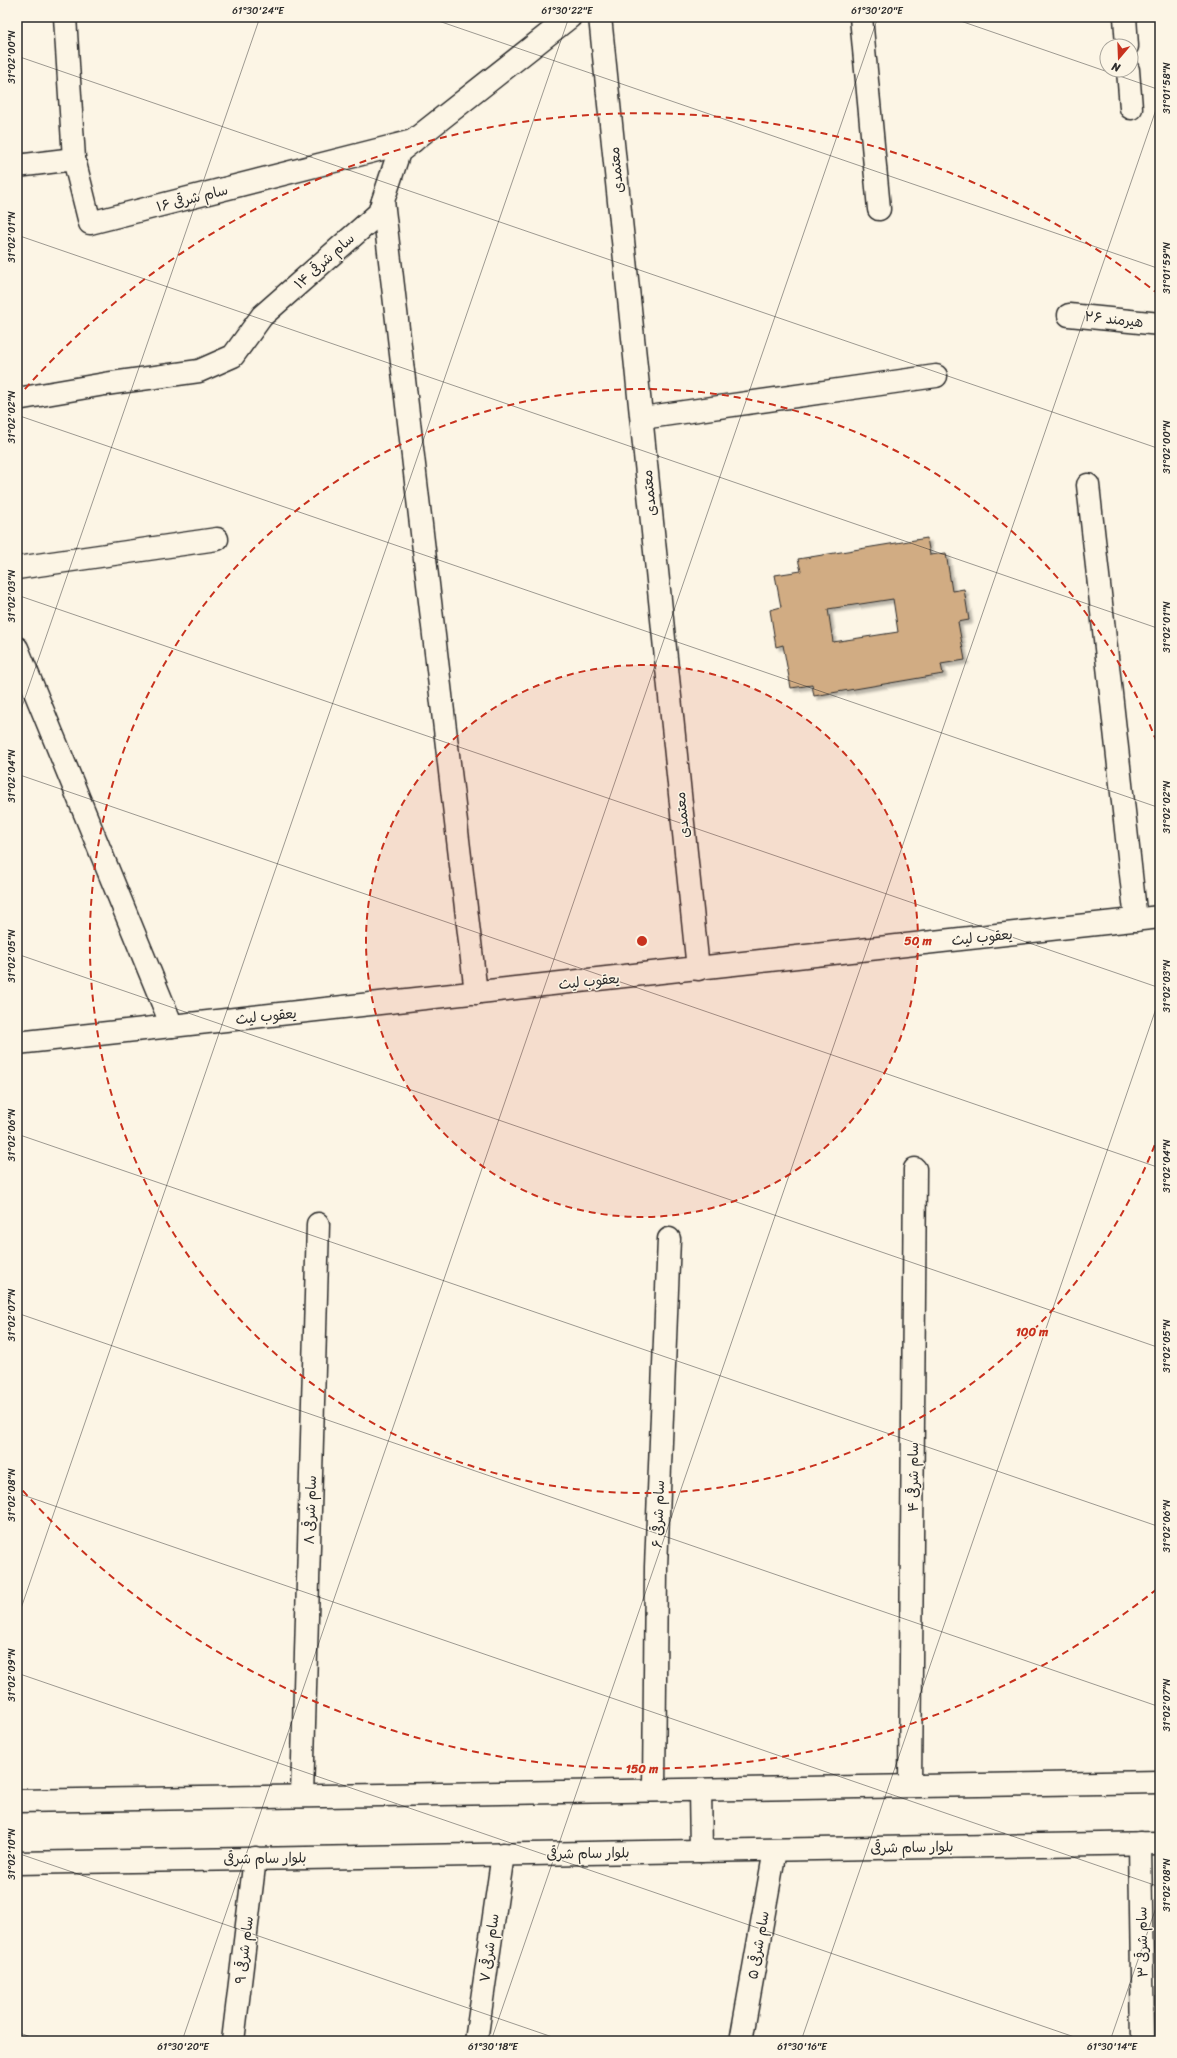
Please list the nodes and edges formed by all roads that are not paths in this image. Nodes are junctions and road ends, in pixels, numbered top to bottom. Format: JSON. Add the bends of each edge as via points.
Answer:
{"nodes":[{"id":1,"x":65,"y":17,"type":"edge"},
{"id":2,"x":570,"y":17,"type":"edge"},
{"id":3,"x":600,"y":17,"type":"edge"},
{"id":4,"x":861,"y":17,"type":"edge"},
{"id":5,"x":1125,"y":17,"type":"edge"},
{"id":6,"x":1126,"y":38,"type":"edge"},
{"id":7,"x":1129,"y":78,"type":"edge"},
{"id":8,"x":1131,"y":108,"type":"dead end"},
{"id":9,"x":414,"y":140,"type":"junction"},
{"id":10,"x":74,"y":159,"type":"junction"},
{"id":11,"x":17,"y":166,"type":"edge"},
{"id":12,"x":383,"y":201,"type":"junction"},
{"id":13,"x":879,"y":209,"type":"dead end"},
{"id":14,"x":1069,"y":315,"type":"dead end"},
{"id":15,"x":1160,"y":324,"type":"edge"},
{"id":16,"x":936,"y":376,"type":"dead end"},
{"id":17,"x":17,"y":399,"type":"edge"},
{"id":18,"x":642,"y":418,"type":"junction"},
{"id":19,"x":1088,"y":485,"type":"dead end"},
{"id":20,"x":216,"y":539,"type":"dead end"},
{"id":21,"x":17,"y":568,"type":"edge"},
{"id":22,"x":17,"y":648,"type":"edge"},
{"id":23,"x":1160,"y":917,"type":"edge"},
{"id":24,"x":1136,"y":920,"type":"junction"},
{"id":25,"x":698,"y":968,"type":"junction"},
{"id":26,"x":476,"y":993,"type":"junction"},
{"id":27,"x":172,"y":1026,"type":"junction"},
{"id":28,"x":17,"y":1043,"type":"edge"},
{"id":29,"x":915,"y":1169,"type":"dead end"},
{"id":30,"x":318,"y":1224,"type":"dead end"},
{"id":31,"x":669,"y":1238,"type":"dead end"},
{"id":32,"x":1160,"y":1782,"type":"edge"},
{"id":33,"x":910,"y":1786,"type":"junction"},
{"id":34,"x":654,"y":1790,"type":"junction"},
{"id":35,"x":700,"y":1790,"type":"junction"},
{"id":36,"x":302,"y":1796,"type":"junction"},
{"id":37,"x":17,"y":1801,"type":"edge"},
{"id":38,"x":1150,"y":1843,"type":"edge"},
{"id":39,"x":775,"y":1850,"type":"junction"},
{"id":40,"x":701,"y":1851,"type":"junction"},
{"id":41,"x":502,"y":1854,"type":"junction"},
{"id":42,"x":255,"y":1858,"type":"junction"},
{"id":43,"x":17,"y":1862,"type":"edge"},
{"id":44,"x":233,"y":2041,"type":"edge"},
{"id":45,"x":476,"y":2041,"type":"edge"},
{"id":46,"x":741,"y":2041,"type":"edge"},
{"id":47,"x":1143,"y":2041,"type":"edge"}],
"edges":[{"from":1,"to":10,"type":"street"},
{"from":2,"to":9,"type":"street","name":"سام شرقی ۱۴"},
{"from":3,"to":18,"type":"street","name":"معتمدی"},
{"from":4,"to":13,"type":"street"},
{"from":5,"to":6,"type":"street"},
{"from":7,"to":8,"type":"street"},
{"from":9,"to":10,"type":"street","name":"سام شرقی ۱۶","via":[[90,224]]},
{"from":9,"to":12,"type":"street","name":"سام شرقی ۱۴","via":[[399,152]]},
{"from":10,"to":11,"type":"street"},
{"from":12,"to":17,"type":"street","name":"سام شرقی ۱۴","via":[[378,213],[262,316],[233,356],[199,371]]},
{"from":12,"to":26,"type":"street"},
{"from":14,"to":15,"type":"street","name":"هیرمند ۲۶"},
{"from":16,"to":18,"type":"street"},
{"from":18,"to":25,"type":"street","name":"معتمدی"},
{"from":19,"to":24,"type":"street"},
{"from":20,"to":21,"type":"street"},
{"from":22,"to":27,"type":"street"},
{"from":23,"to":24,"type":"street","name":"یعقوب لیث"},
{"from":24,"to":25,"type":"street","name":"یعقوب لیث"},
{"from":25,"to":26,"type":"street","name":"یعقوب لیث"},
{"from":26,"to":27,"type":"street","name":"یعقوب لیث"},
{"from":27,"to":28,"type":"street","name":"یعقوب لیث"},
{"from":29,"to":33,"type":"street","name":"سام شرقی ۴"},
{"from":30,"to":36,"type":"street","name":"سام شرقی ۸"},
{"from":31,"to":34,"type":"street","name":"سام شرقی ۶","via":[[656,1567]]},
{"from":32,"to":33,"type":"street"},
{"from":33,"to":35,"type":"street"},
{"from":34,"to":35,"type":"street"},
{"from":34,"to":36,"type":"street"},
{"from":35,"to":40,"type":"street"},
{"from":36,"to":37,"type":"street"},
{"from":38,"to":39,"type":"street","name":"بلوار سام شرقی"},
{"from":38,"to":47,"type":"street","name":"سام شرقی ۳"},
{"from":39,"to":40,"type":"street","name":"بلوار سام شرقی"},
{"from":39,"to":46,"type":"street","name":"سام شرقی ۵"},
{"from":40,"to":41,"type":"street","name":"بلوار سام شرقی"},
{"from":41,"to":42,"type":"street","name":"بلوار سام شرقی"},
{"from":41,"to":45,"type":"street","name":"سام شرقی ۷"},
{"from":42,"to":43,"type":"street","name":"بلوار سام شرقی"},
{"from":42,"to":44,"type":"street","name":"سام شرقی ۹"}]}
